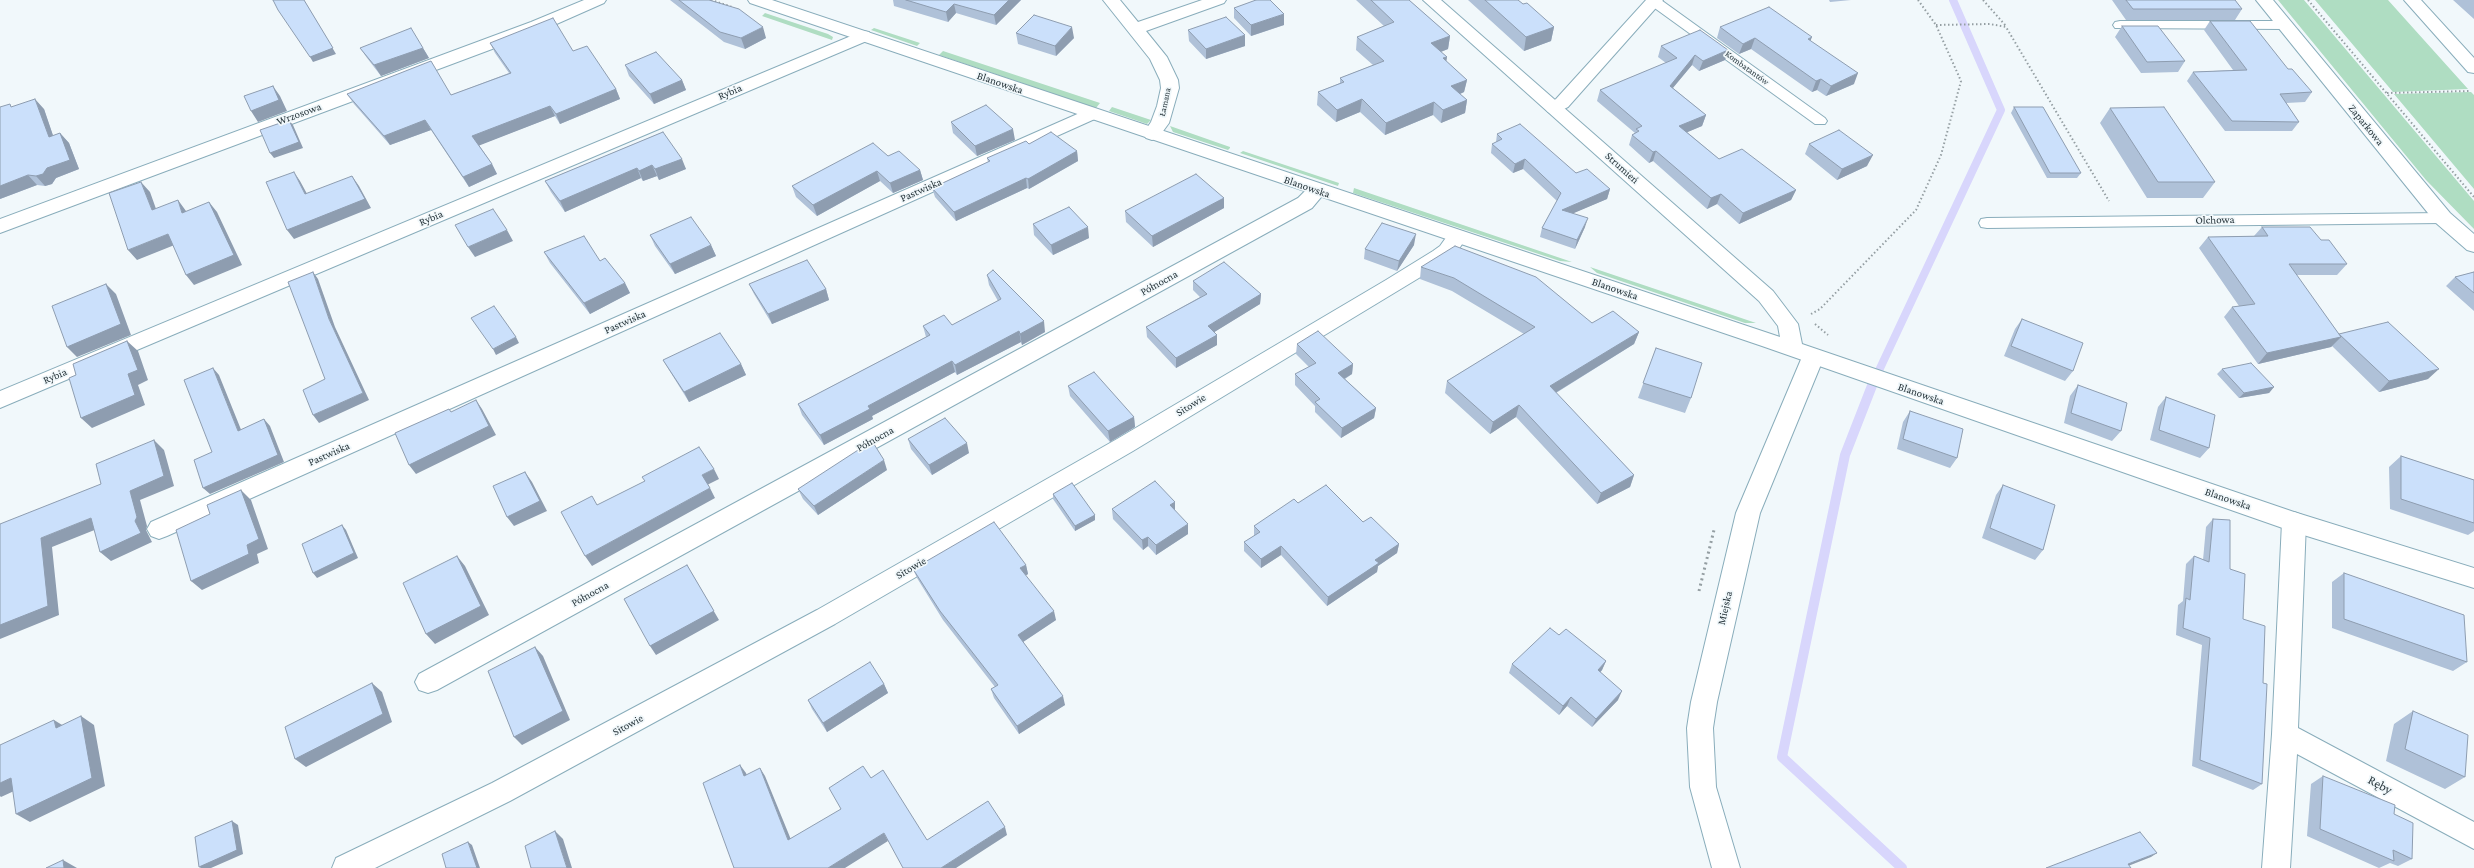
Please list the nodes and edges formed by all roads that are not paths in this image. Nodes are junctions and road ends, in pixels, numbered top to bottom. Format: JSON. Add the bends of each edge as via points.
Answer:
{"nodes":[{"id":1,"x":598,"y":0,"type":"edge"},
{"id":2,"x":756,"y":0,"type":"edge"},
{"id":3,"x":1111,"y":0,"type":"edge"},
{"id":4,"x":1218,"y":0,"type":"edge"},
{"id":5,"x":1431,"y":0,"type":"edge"},
{"id":6,"x":1655,"y":0,"type":"edge"},
{"id":7,"x":2264,"y":0,"type":"edge"},
{"id":8,"x":2412,"y":0,"type":"edge"},
{"id":9,"x":2284,"y":25,"type":"junction"},
{"id":10,"x":2120,"y":26,"type":"dead end"},
{"id":11,"x":1136,"y":28,"type":"junction"},
{"id":12,"x":863,"y":36,"type":"junction"},
{"id":13,"x":2474,"y":68,"type":"edge"},
{"id":14,"x":1554,"y":108,"type":"junction"},
{"id":15,"x":1091,"y":114,"type":"junction"},
{"id":16,"x":1820,"y":121,"type":"dead end"},
{"id":17,"x":1152,"y":134,"type":"junction"},
{"id":18,"x":1318,"y":190,"type":"junction"},
{"id":19,"x":2443,"y":218,"type":"junction"},
{"id":20,"x":1987,"y":223,"type":"dead end"},
{"id":21,"x":0,"y":226,"type":"edge"},
{"id":22,"x":1456,"y":237,"type":"junction"},
{"id":23,"x":2474,"y":245,"type":"edge"},
{"id":24,"x":1803,"y":354,"type":"junction"},
{"id":25,"x":0,"y":400,"type":"edge"},
{"id":26,"x":2294,"y":522,"type":"junction"},
{"id":27,"x":159,"y":530,"type":"dead end"},
{"id":28,"x":2474,"y":578,"type":"edge"},
{"id":29,"x":428,"y":682,"type":"dead end"},
{"id":30,"x":2285,"y":734,"type":"junction"},
{"id":31,"x":2474,"y":836,"type":"edge"},
{"id":32,"x":346,"y":868,"type":"edge"},
{"id":33,"x":1726,"y":868,"type":"edge"},
{"id":34,"x":2276,"y":868,"type":"edge"}],
"edges":[{"from":1,"to":21,"type":"street","name":"Wrzosowa","via":[[537,26]]},
{"from":2,"to":12,"type":"street","name":"Blanowska"},
{"from":3,"to":11,"type":"street","name":"Łamana"},
{"from":4,"to":11,"type":"street"},
{"from":5,"to":14,"type":"street","name":"Strumień"},
{"from":6,"to":14,"type":"street","name":"Kombatantów","via":[[1562,103]]},
{"from":6,"to":16,"type":"lane","name":"Kombatantów"},
{"from":7,"to":9,"type":"street","name":"Zaparkowa"},
{"from":8,"to":13,"type":"street"},
{"from":9,"to":10,"type":"lane"},
{"from":9,"to":19,"type":"street","name":"Zaparkowa"},
{"from":11,"to":17,"type":"street","name":"Łamana","via":[[1158,57],[1169,80],[1166,106]]},
{"from":12,"to":15,"type":"street","name":"Blanowska"},
{"from":12,"to":25,"type":"street","name":"Rybia"},
{"from":14,"to":24,"type":"street","name":"Strumień","via":[[1766,296],[1788,324]]},
{"from":15,"to":17,"type":"street","name":"Blanowska"},
{"from":15,"to":27,"type":"street","name":"Pastwiska"},
{"from":17,"to":18,"type":"street","name":"Blanowska"},
{"from":18,"to":22,"type":"street","name":"Blanowska"},
{"from":18,"to":29,"type":"street","name":"Północna","via":[[1305,203]]},
{"from":19,"to":20,"type":"lane","name":"Olchowa"},
{"from":19,"to":23,"type":"street","name":"Zaparkowa"},
{"from":22,"to":24,"type":"street","name":"Blanowska"},
{"from":22,"to":32,"type":"street","name":"Sitowie","via":[[1444,253],[1393,285],[1125,445],[826,617],[501,792]]},
{"from":24,"to":26,"type":"street","name":"Blanowska"},
{"from":24,"to":33,"type":"street","name":"Miejska","via":[[1748,513],[1704,702],[1700,735],[1703,787]]},
{"from":26,"to":28,"type":"street","name":"Blanowska"},
{"from":26,"to":30,"type":"street"},
{"from":30,"to":31,"type":"street","name":"Ręby"},
{"from":30,"to":34,"type":"street"}]}
